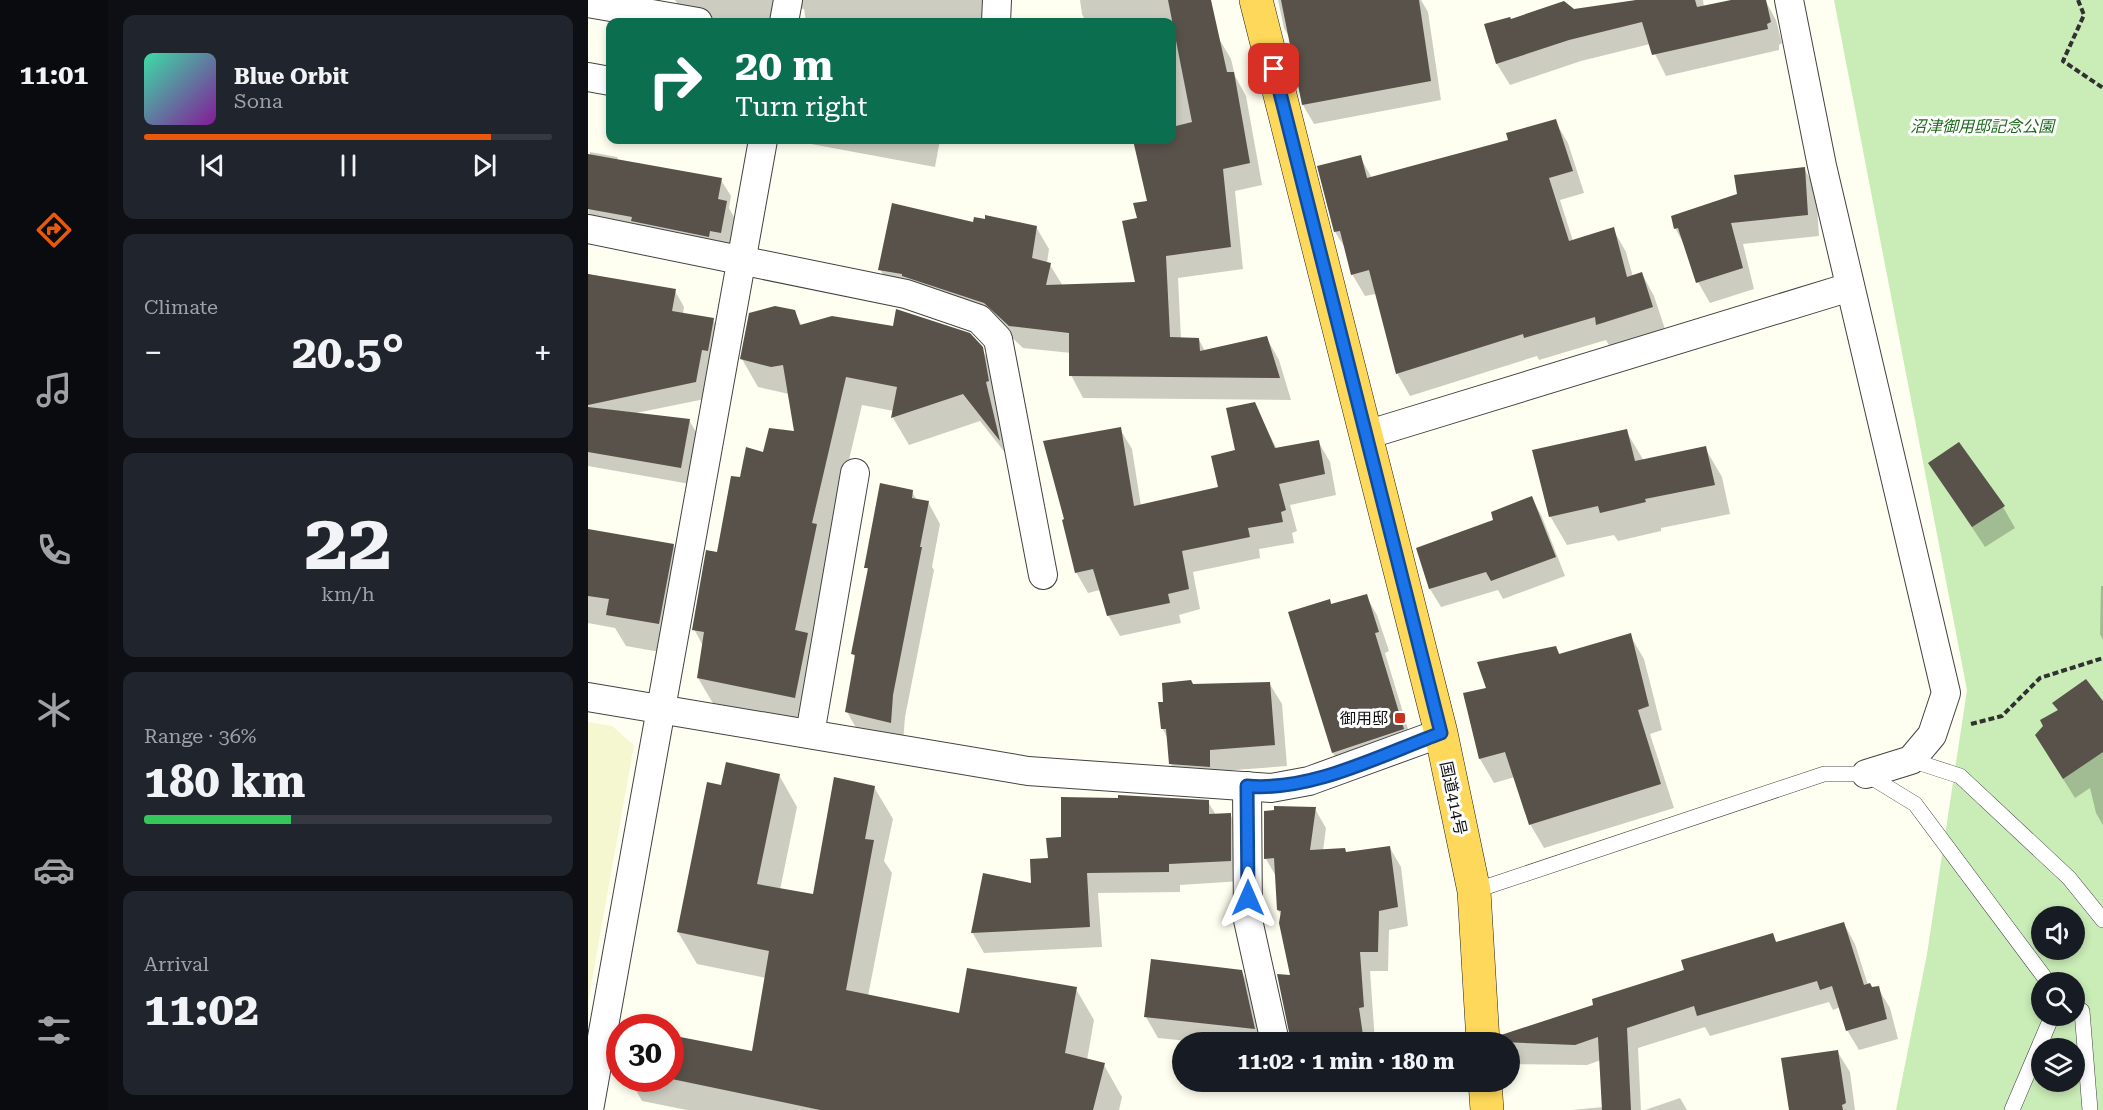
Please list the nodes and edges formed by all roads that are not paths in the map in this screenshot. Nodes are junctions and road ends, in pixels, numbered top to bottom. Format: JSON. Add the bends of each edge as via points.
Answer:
{"nodes":[{"id":1,"x":788,"y":0,"type":"edge"},
{"id":2,"x":997,"y":0,"type":"edge"},
{"id":3,"x":1256,"y":0,"type":"edge"},
{"id":4,"x":1789,"y":0,"type":"edge"},
{"id":5,"x":588,"y":3,"type":"edge"},
{"id":6,"x":675,"y":18,"type":"edge"},
{"id":7,"x":785,"y":18,"type":"edge"},
{"id":8,"x":996,"y":18,"type":"edge"},
{"id":9,"x":588,"y":77,"type":"edge"},
{"id":10,"x":606,"y":80,"type":"edge"},
{"id":11,"x":762,"y":144,"type":"edge"},
{"id":12,"x":588,"y":229,"type":"edge"},
{"id":13,"x":742,"y":262,"type":"junction"},
{"id":14,"x":1850,"y":287,"type":"junction"},
{"id":15,"x":1366,"y":435,"type":"junction"},
{"id":16,"x":855,"y":473,"type":"dead end"},
{"id":17,"x":1043,"y":575,"type":"dead end"},
{"id":18,"x":588,"y":697,"type":"edge"},
{"id":19,"x":663,"y":710,"type":"junction"},
{"id":20,"x":1441,"y":733,"type":"junction"},
{"id":21,"x":810,"y":735,"type":"junction"},
{"id":22,"x":1911,"y":760,"type":"junction"},
{"id":23,"x":1866,"y":774,"type":"junction"},
{"id":24,"x":1247,"y":786,"type":"junction"},
{"id":25,"x":1474,"y":891,"type":"junction"},
{"id":26,"x":2103,"y":920,"type":"edge"},
{"id":27,"x":2041,"y":972,"type":"edge"},
{"id":28,"x":2048,"y":1026,"type":"edge"},
{"id":29,"x":2083,"y":1026,"type":"edge"},
{"id":30,"x":1273,"y":1032,"type":"edge"},
{"id":31,"x":1482,"y":1032,"type":"edge"},
{"id":32,"x":1486,"y":1092,"type":"edge"},
{"id":33,"x":589,"y":1110,"type":"edge"},
{"id":34,"x":1487,"y":1110,"type":"edge"},
{"id":35,"x":2012,"y":1110,"type":"edge"},
{"id":36,"x":2090,"y":1110,"type":"edge"}],
"edges":[{"from":1,"to":7,"type":"street"},
{"from":2,"to":8,"type":"street"},
{"from":3,"to":15,"type":"highway","name":"国道414号"},
{"from":4,"to":14,"type":"street"},
{"from":5,"to":6,"type":"street"},
{"from":9,"to":10,"type":"street"},
{"from":11,"to":13,"type":"street"},
{"from":12,"to":13,"type":"street"},
{"from":13,"to":17,"type":"street","via":[[906,294],[979,319],[998,339]]},
{"from":13,"to":19,"type":"street"},
{"from":14,"to":15,"type":"street"},
{"from":14,"to":22,"type":"street","via":[[1946,693],[1932,735]]},
{"from":15,"to":20,"type":"highway","name":"国道414号"},
{"from":16,"to":21,"type":"street"},
{"from":18,"to":19,"type":"street"},
{"from":19,"to":21,"type":"street"},
{"from":19,"to":33,"type":"street"},
{"from":20,"to":24,"type":"street","via":[[1309,781],[1271,788]]},
{"from":20,"to":25,"type":"highway","name":"国道414号"},
{"from":21,"to":24,"type":"street","via":[[1028,771]]},
{"from":22,"to":23,"type":"street"},
{"from":22,"to":26,"type":"lane","via":[[1960,776],[2069,878]]},
{"from":23,"to":25,"type":"lane","via":[[1824,774]]},
{"from":23,"to":27,"type":"lane","via":[[1916,804]]},
{"from":24,"to":30,"type":"street","via":[[1248,920]]},
{"from":25,"to":31,"type":"highway","name":"国道414号"},
{"from":28,"to":35,"type":"lane"},
{"from":29,"to":36,"type":"lane"},
{"from":32,"to":34,"type":"highway"}]}
